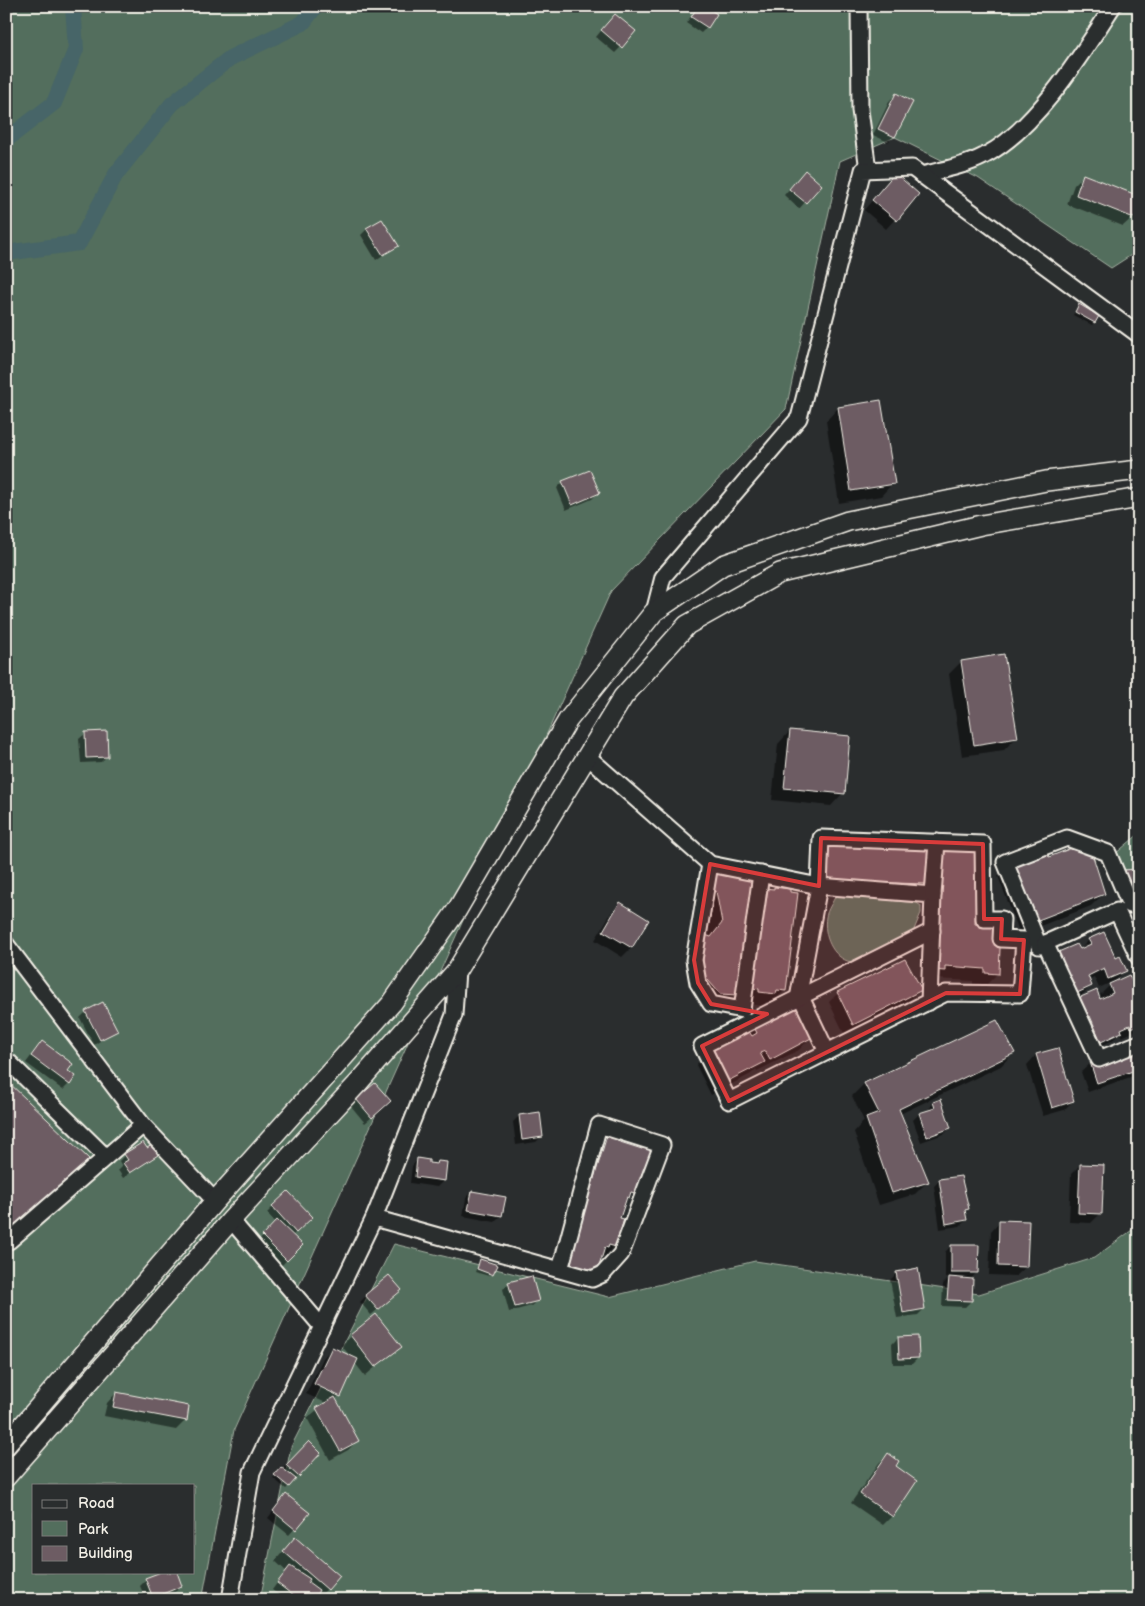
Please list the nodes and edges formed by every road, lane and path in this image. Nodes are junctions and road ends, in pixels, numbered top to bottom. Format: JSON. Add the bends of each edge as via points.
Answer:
{"nodes":[{"id":1,"x":859,"y":6,"type":"edge"},
{"id":2,"x":1112,"y":6,"type":"edge"},
{"id":3,"x":868,"y":170,"type":"junction"},
{"id":4,"x":922,"y":174,"type":"junction"},
{"id":5,"x":1139,"y":335,"type":"edge"},
{"id":6,"x":1139,"y":470,"type":"edge"},
{"id":7,"x":1139,"y":498,"type":"edge"},
{"id":8,"x":654,"y":612,"type":"junction"},
{"id":9,"x":587,"y":756,"type":"junction"},
{"id":10,"x":937,"y":842,"type":"junction"},
{"id":11,"x":710,"y":864,"type":"junction"},
{"id":12,"x":761,"y":874,"type":"junction"},
{"id":13,"x":819,"y":886,"type":"junction"},
{"id":14,"x":933,"y":895,"type":"junction"},
{"id":15,"x":1129,"y":906,"type":"edge"},
{"id":16,"x":932,"y":931,"type":"junction"},
{"id":17,"x":1046,"y":943,"type":"junction"},
{"id":18,"x":6,"y":944,"type":"edge"},
{"id":19,"x":1139,"y":958,"type":"edge"},
{"id":20,"x":457,"y":970,"type":"junction"},
{"id":21,"x":802,"y":998,"type":"junction"},
{"id":22,"x":928,"y":1002,"type":"junction"},
{"id":23,"x":745,"y":1016,"type":"junction"},
{"id":24,"x":1139,"y":1043,"type":"edge"},
{"id":25,"x":827,"y":1052,"type":"junction"},
{"id":26,"x":6,"y":1065,"type":"edge"},
{"id":27,"x":143,"y":1125,"type":"junction"},
{"id":28,"x":106,"y":1157,"type":"junction"},
{"id":29,"x":215,"y":1201,"type":"junction"},
{"id":30,"x":374,"y":1218,"type":"junction"},
{"id":31,"x":231,"y":1220,"type":"junction"},
{"id":32,"x":6,"y":1238,"type":"edge"},
{"id":33,"x":560,"y":1270,"type":"junction"},
{"id":34,"x":322,"y":1327,"type":"junction"},
{"id":35,"x":6,"y":1445,"type":"edge"},
{"id":36,"x":6,"y":1477,"type":"edge"},
{"id":37,"x":230,"y":1600,"type":"edge"}],
"edges":[{"from":1,"to":3,"type":"street","via":[[860,110]]},
{"from":2,"to":4,"type":"street","via":[[1065,78],[1010,138],[984,156]]},
{"from":3,"to":4,"type":"street","via":[[912,168]]},
{"from":3,"to":8,"type":"street","via":[[863,170],[799,418],[664,577]]},
{"from":4,"to":5,"type":"street"},
{"from":6,"to":8,"type":"main road","via":[[1046,481],[848,521],[723,565]]},
{"from":7,"to":9,"type":"main road","via":[[981,525],[780,573],[687,625],[623,697]]},
{"from":8,"to":29,"type":"main road","via":[[568,720],[457,910],[392,1003]]},
{"from":9,"to":11,"type":"street"},
{"from":9,"to":20,"type":"main road"},
{"from":10,"to":13,"type":"street","via":[[821,838]]},
{"from":10,"to":14,"type":"street"},
{"from":10,"to":22,"type":"street","via":[[983,844],[984,919],[1002,919],[1001,939],[1024,940],[1020,994],[946,992]]},
{"from":11,"to":12,"type":"street"},
{"from":11,"to":23,"type":"street","via":[[694,960],[698,983],[710,1004]]},
{"from":12,"to":13,"type":"street"},
{"from":12,"to":23,"type":"street"},
{"from":13,"to":14,"type":"street"},
{"from":13,"to":21,"type":"street","via":[[799,993]]},
{"from":14,"to":16,"type":"street"},
{"from":15,"to":17,"type":"street"},
{"from":15,"to":17,"type":"street","via":[[1108,853],[1068,838],[1005,862],[1039,946]]},
{"from":15,"to":19,"type":"street"},
{"from":16,"to":21,"type":"street"},
{"from":16,"to":22,"type":"street"},
{"from":17,"to":24,"type":"street","via":[[1099,1059]]},
{"from":18,"to":27,"type":"street"},
{"from":20,"to":30,"type":"street","via":[[454,1015]]},
{"from":20,"to":31,"type":"main road"},
{"from":21,"to":23,"type":"street"},
{"from":21,"to":25,"type":"street"},
{"from":22,"to":25,"type":"street"},
{"from":23,"to":25,"type":"street","via":[[702,1046],[729,1101]]},
{"from":26,"to":28,"type":"street","via":[[10,1062]]},
{"from":27,"to":28,"type":"street"},
{"from":27,"to":29,"type":"street"},
{"from":28,"to":32,"type":"street","via":[[8,1241]]},
{"from":29,"to":35,"type":"main road"},
{"from":30,"to":33,"type":"street"},
{"from":30,"to":34,"type":"street"},
{"from":31,"to":34,"type":"street"},
{"from":31,"to":36,"type":"main road"},
{"from":33,"to":33,"type":"street","via":[[598,1125],[662,1145],[621,1254],[603,1274],[592,1279]]},
{"from":34,"to":37,"type":"street","via":[[252,1472]]}]}
